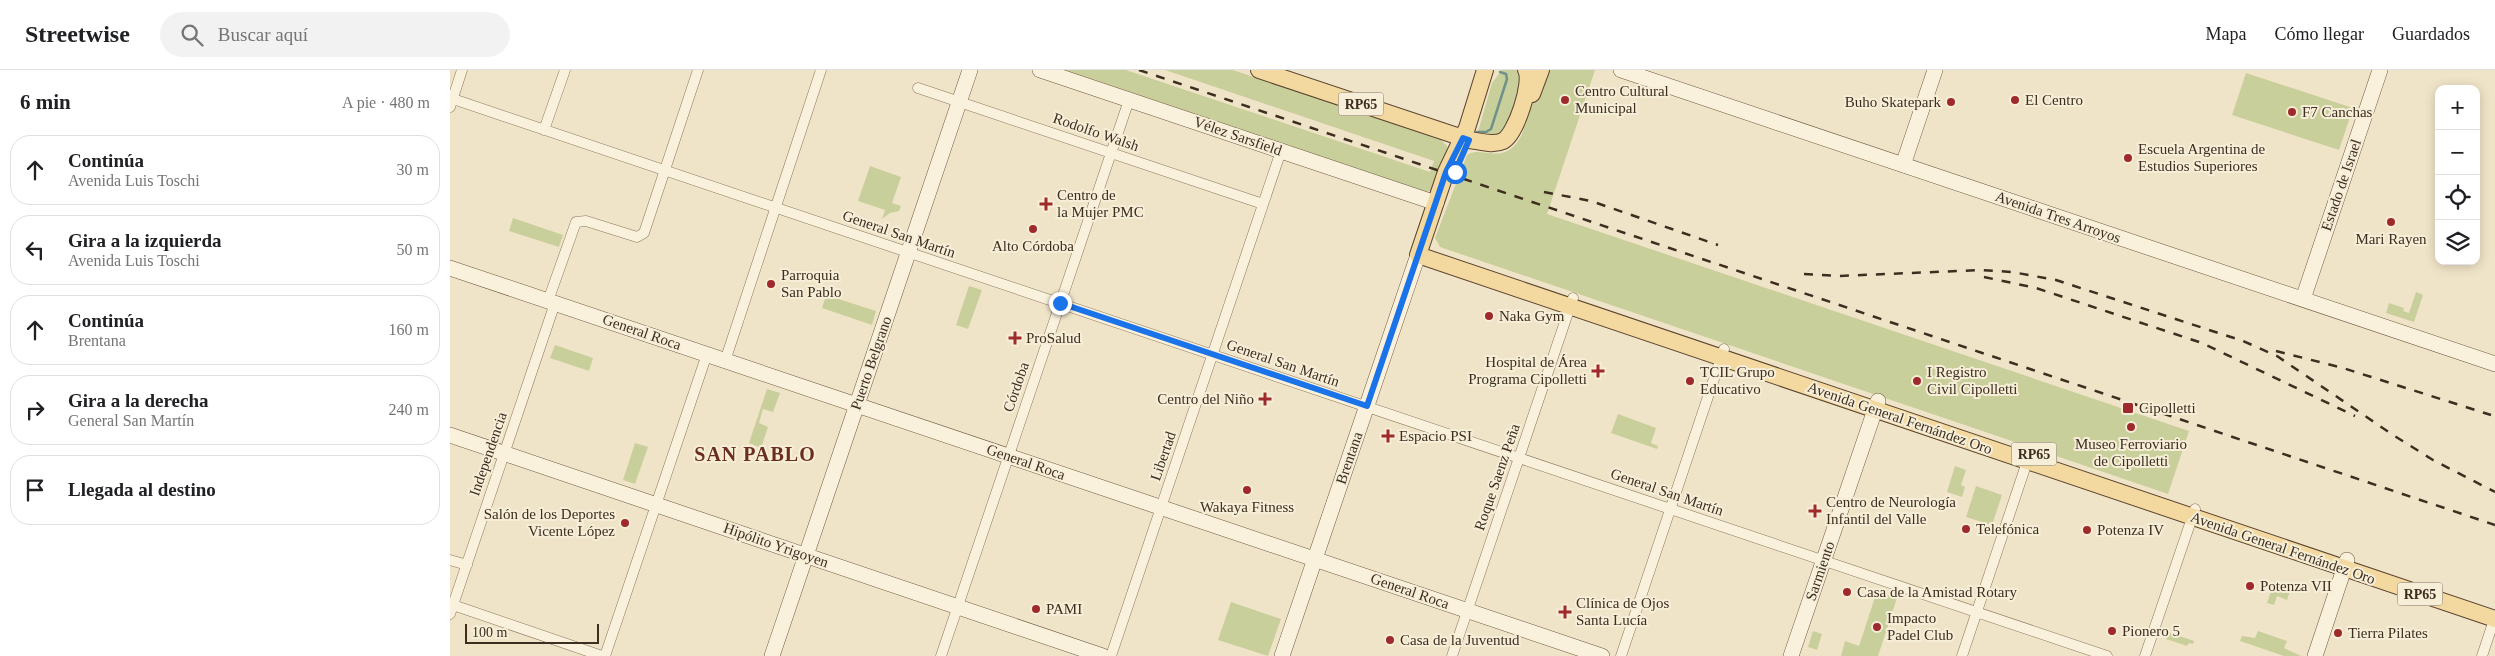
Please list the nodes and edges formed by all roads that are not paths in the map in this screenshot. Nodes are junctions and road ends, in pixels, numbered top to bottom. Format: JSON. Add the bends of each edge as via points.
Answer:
{"nodes":[{"id":1,"x":462,"y":70,"type":"edge"},
{"id":2,"x":564,"y":70,"type":"edge"},
{"id":3,"x":698,"y":70,"type":"edge"},
{"id":4,"x":821,"y":70,"type":"edge"},
{"id":5,"x":970,"y":70,"type":"edge"},
{"id":6,"x":1040,"y":70,"type":"edge"},
{"id":7,"x":1259,"y":70,"type":"edge"},
{"id":8,"x":1526,"y":70,"type":"edge"},
{"id":9,"x":1541,"y":70,"type":"edge"},
{"id":10,"x":1621,"y":70,"type":"edge"},
{"id":11,"x":1935,"y":70,"type":"edge"},
{"id":12,"x":2380,"y":70,"type":"edge"},
{"id":13,"x":1490,"y":72,"type":"edge"},
{"id":14,"x":918,"y":88,"type":"dead end"},
{"id":15,"x":1129,"y":100,"type":"junction"},
{"id":16,"x":451,"y":101,"type":"edge"},
{"id":17,"x":960,"y":102,"type":"junction"},
{"id":18,"x":544,"y":130,"type":"junction"},
{"id":19,"x":1466,"y":139,"type":"junction"},
{"id":20,"x":1281,"y":151,"type":"junction"},
{"id":21,"x":1111,"y":153,"type":"junction"},
{"id":22,"x":1903,"y":165,"type":"junction"},
{"id":23,"x":665,"y":170,"type":"junction"},
{"id":24,"x":1436,"y":203,"type":"junction"},
{"id":25,"x":1263,"y":204,"type":"junction"},
{"id":26,"x":776,"y":208,"type":"junction"},
{"id":27,"x":1423,"y":251,"type":"junction"},
{"id":28,"x":908,"y":252,"type":"junction"},
{"id":29,"x":450,"y":268,"type":"edge"},
{"id":30,"x":2303,"y":300,"type":"junction"},
{"id":31,"x":552,"y":302,"type":"junction"},
{"id":32,"x":1572,"y":302,"type":"junction"},
{"id":33,"x":1060,"y":303,"type":"junction"},
{"id":34,"x":706,"y":354,"type":"junction"},
{"id":35,"x":1723,"y":354,"type":"junction"},
{"id":36,"x":1213,"y":355,"type":"junction"},
{"id":37,"x":725,"y":361,"type":"junction"},
{"id":38,"x":2495,"y":364,"type":"edge"},
{"id":39,"x":857,"y":405,"type":"junction"},
{"id":40,"x":1367,"y":406,"type":"junction"},
{"id":41,"x":1877,"y":406,"type":"junction"},
{"id":42,"x":450,"y":435,"type":"edge"},
{"id":43,"x":504,"y":453,"type":"junction"},
{"id":44,"x":1008,"y":456,"type":"junction"},
{"id":45,"x":2029,"y":457,"type":"junction"},
{"id":46,"x":1519,"y":458,"type":"junction"},
{"id":47,"x":656,"y":505,"type":"junction"},
{"id":48,"x":1161,"y":507,"type":"junction"},
{"id":49,"x":1671,"y":509,"type":"junction"},
{"id":50,"x":2194,"y":513,"type":"junction"},
{"id":51,"x":806,"y":556,"type":"junction"},
{"id":52,"x":1315,"y":559,"type":"junction"},
{"id":53,"x":450,"y":560,"type":"edge"},
{"id":54,"x":1824,"y":561,"type":"junction"},
{"id":55,"x":2346,"y":564,"type":"junction"},
{"id":56,"x":467,"y":565,"type":"junction"},
{"id":57,"x":958,"y":607,"type":"junction"},
{"id":58,"x":452,"y":610,"type":"edge"},
{"id":59,"x":1467,"y":610,"type":"junction"},
{"id":60,"x":2495,"y":610,"type":"edge"},
{"id":61,"x":1976,"y":612,"type":"junction"},
{"id":62,"x":2495,"y":618,"type":"edge"},
{"id":63,"x":603,"y":656,"type":"edge"},
{"id":64,"x":772,"y":656,"type":"edge"},
{"id":65,"x":941,"y":656,"type":"edge"},
{"id":66,"x":1103,"y":656,"type":"edge"},
{"id":67,"x":1111,"y":656,"type":"edge"},
{"id":68,"x":1282,"y":656,"type":"edge"},
{"id":69,"x":1452,"y":656,"type":"edge"},
{"id":70,"x":1602,"y":656,"type":"edge"},
{"id":71,"x":1621,"y":656,"type":"edge"},
{"id":72,"x":1791,"y":656,"type":"edge"},
{"id":73,"x":1962,"y":656,"type":"edge"},
{"id":74,"x":2107,"y":656,"type":"edge"},
{"id":75,"x":2145,"y":656,"type":"edge"},
{"id":76,"x":2315,"y":656,"type":"edge"},
{"id":77,"x":2482,"y":656,"type":"edge"}],
"edges":[{"from":1,"to":16,"type":"street"},
{"from":2,"to":18,"type":"street"},
{"from":3,"to":23,"type":"street","name":"Independencia"},
{"from":4,"to":26,"type":"street"},
{"from":5,"to":17,"type":"street","name":"Puerto Belgrano"},
{"from":6,"to":15,"type":"street","name":"Vélez Sarsfield"},
{"from":7,"to":19,"type":"main road","number":"RP65"},
{"from":8,"to":19,"type":"main road","number":"RP65","via":[[1528,84],[1509,136],[1494,143]]},
{"from":9,"to":19,"type":"main road","via":[[1513,142],[1501,150],[1491,151],[1479,149]]},
{"from":10,"to":22,"type":"street","name":"Avenida Tres Arroyos"},
{"from":11,"to":22,"type":"street"},
{"from":12,"to":30,"type":"street","name":"Estado de Israel"},
{"from":13,"to":19,"type":"main road"},
{"from":14,"to":17,"type":"street","name":"Rodolfo Walsh"},
{"from":15,"to":20,"type":"street","name":"Vélez Sarsfield"},
{"from":15,"to":21,"type":"street","name":"Córdoba"},
{"from":16,"to":18,"type":"street","name":"General San Martín"},
{"from":17,"to":21,"type":"street","name":"Rodolfo Walsh"},
{"from":17,"to":28,"type":"street","name":"Puerto Belgrano"},
{"from":18,"to":23,"type":"street","name":"General San Martín"},
{"from":19,"to":24,"type":"main road","name":"Brentana","via":[[1446,172]]},
{"from":19,"to":27,"type":"main road","via":[[1433,232]]},
{"from":20,"to":24,"type":"street","name":"Vélez Sarsfield"},
{"from":20,"to":25,"type":"street","name":"Libertad"},
{"from":21,"to":25,"type":"street","name":"Rodolfo Walsh"},
{"from":21,"to":33,"type":"street","name":"Córdoba"},
{"from":22,"to":30,"type":"street","name":"Avenida Tres Arroyos"},
{"from":23,"to":26,"type":"street","name":"General San Martín"},
{"from":23,"to":31,"type":"street","name":"Independencia","via":[[641,236],[635,237],[586,220],[575,223]]},
{"from":24,"to":27,"type":"main road","name":"Brentana"},
{"from":25,"to":36,"type":"street","name":"Libertad"},
{"from":26,"to":28,"type":"street","name":"General San Martín"},
{"from":26,"to":37,"type":"street"},
{"from":27,"to":32,"type":"main road","name":"Avenida General Fernández Oro","number":"RP65"},
{"from":27,"to":32,"type":"main road","name":"Avenida General Fernández Oro","number":"RP65","via":[[1502,279],[1524,282]]},
{"from":27,"to":40,"type":"street","name":"Brentana"},
{"from":28,"to":33,"type":"street","name":"General San Martín"},
{"from":28,"to":39,"type":"street","name":"Puerto Belgrano"},
{"from":29,"to":31,"type":"street","name":"General Roca"},
{"from":30,"to":38,"type":"street","name":"Avenida Tres Arroyos"},
{"from":31,"to":34,"type":"street","name":"General Roca"},
{"from":31,"to":43,"type":"street","name":"Independencia"},
{"from":32,"to":35,"type":"main road","name":"Avenida General Fernández Oro","number":"RP65"},
{"from":32,"to":46,"type":"street","name":"Roque Saenz Peña"},
{"from":33,"to":36,"type":"street","name":"General San Martín"},
{"from":33,"to":44,"type":"street","name":"Córdoba"},
{"from":34,"to":37,"type":"street","name":"General Roca"},
{"from":34,"to":47,"type":"street"},
{"from":35,"to":41,"type":"main road","name":"Avenida General Fernández Oro","number":"RP65"},
{"from":35,"to":49,"type":"street"},
{"from":36,"to":40,"type":"street","name":"General San Martín"},
{"from":36,"to":48,"type":"street","name":"Libertad"},
{"from":37,"to":39,"type":"street","name":"General Roca"},
{"from":39,"to":44,"type":"street","name":"General Roca"},
{"from":39,"to":51,"type":"street","name":"Puerto Belgrano"},
{"from":40,"to":46,"type":"street","name":"General San Martín"},
{"from":40,"to":52,"type":"street","name":"Brentana"},
{"from":41,"to":45,"type":"main road","name":"Avenida General Fernández Oro","number":"RP65"},
{"from":41,"to":54,"type":"street","name":"Sarmiento"},
{"from":42,"to":43,"type":"street","name":"Hipólito Yrigoyen"},
{"from":43,"to":47,"type":"street","name":"Hipólito Yrigoyen"},
{"from":43,"to":56,"type":"street","name":"Independencia"},
{"from":44,"to":48,"type":"street","name":"General Roca"},
{"from":44,"to":57,"type":"street","name":"Córdoba"},
{"from":45,"to":50,"type":"main road","name":"Avenida General Fernández Oro","number":"RP65"},
{"from":45,"to":61,"type":"street"},
{"from":46,"to":49,"type":"street","name":"General San Martín"},
{"from":46,"to":59,"type":"street","name":"Roque Saenz Peña"},
{"from":47,"to":51,"type":"street","name":"Hipólito Yrigoyen"},
{"from":47,"to":63,"type":"street"},
{"from":48,"to":52,"type":"street","name":"General Roca"},
{"from":48,"to":67,"type":"street","name":"Libertad"},
{"from":49,"to":54,"type":"street","name":"General San Martín"},
{"from":49,"to":71,"type":"street"},
{"from":50,"to":55,"type":"main road","name":"Avenida General Fernández Oro","number":"RP65"},
{"from":50,"to":75,"type":"street"},
{"from":51,"to":57,"type":"street","name":"Hipólito Yrigoyen"},
{"from":51,"to":64,"type":"street","name":"Puerto Belgrano"},
{"from":52,"to":59,"type":"street","name":"General Roca"},
{"from":52,"to":68,"type":"street","name":"Brentana"},
{"from":53,"to":56,"type":"street"},
{"from":54,"to":61,"type":"street","name":"General San Martín"},
{"from":54,"to":72,"type":"street","name":"Sarmiento"},
{"from":55,"to":60,"type":"main road","name":"Avenida General Fernández Oro","number":"RP65"},
{"from":55,"to":62,"type":"main road","name":"Avenida General Fernández Oro","number":"RP65"},
{"from":55,"to":76,"type":"street"},
{"from":56,"to":58,"type":"street","name":"Independencia"},
{"from":57,"to":65,"type":"street","name":"Córdoba"},
{"from":57,"to":66,"type":"street","name":"Hipólito Yrigoyen"},
{"from":58,"to":63,"type":"street"},
{"from":59,"to":69,"type":"street","name":"Roque Saenz Peña"},
{"from":59,"to":70,"type":"street","name":"General Roca"},
{"from":61,"to":73,"type":"street"},
{"from":61,"to":74,"type":"street","name":"General San Martín"},
{"from":62,"to":77,"type":"street"}]}
